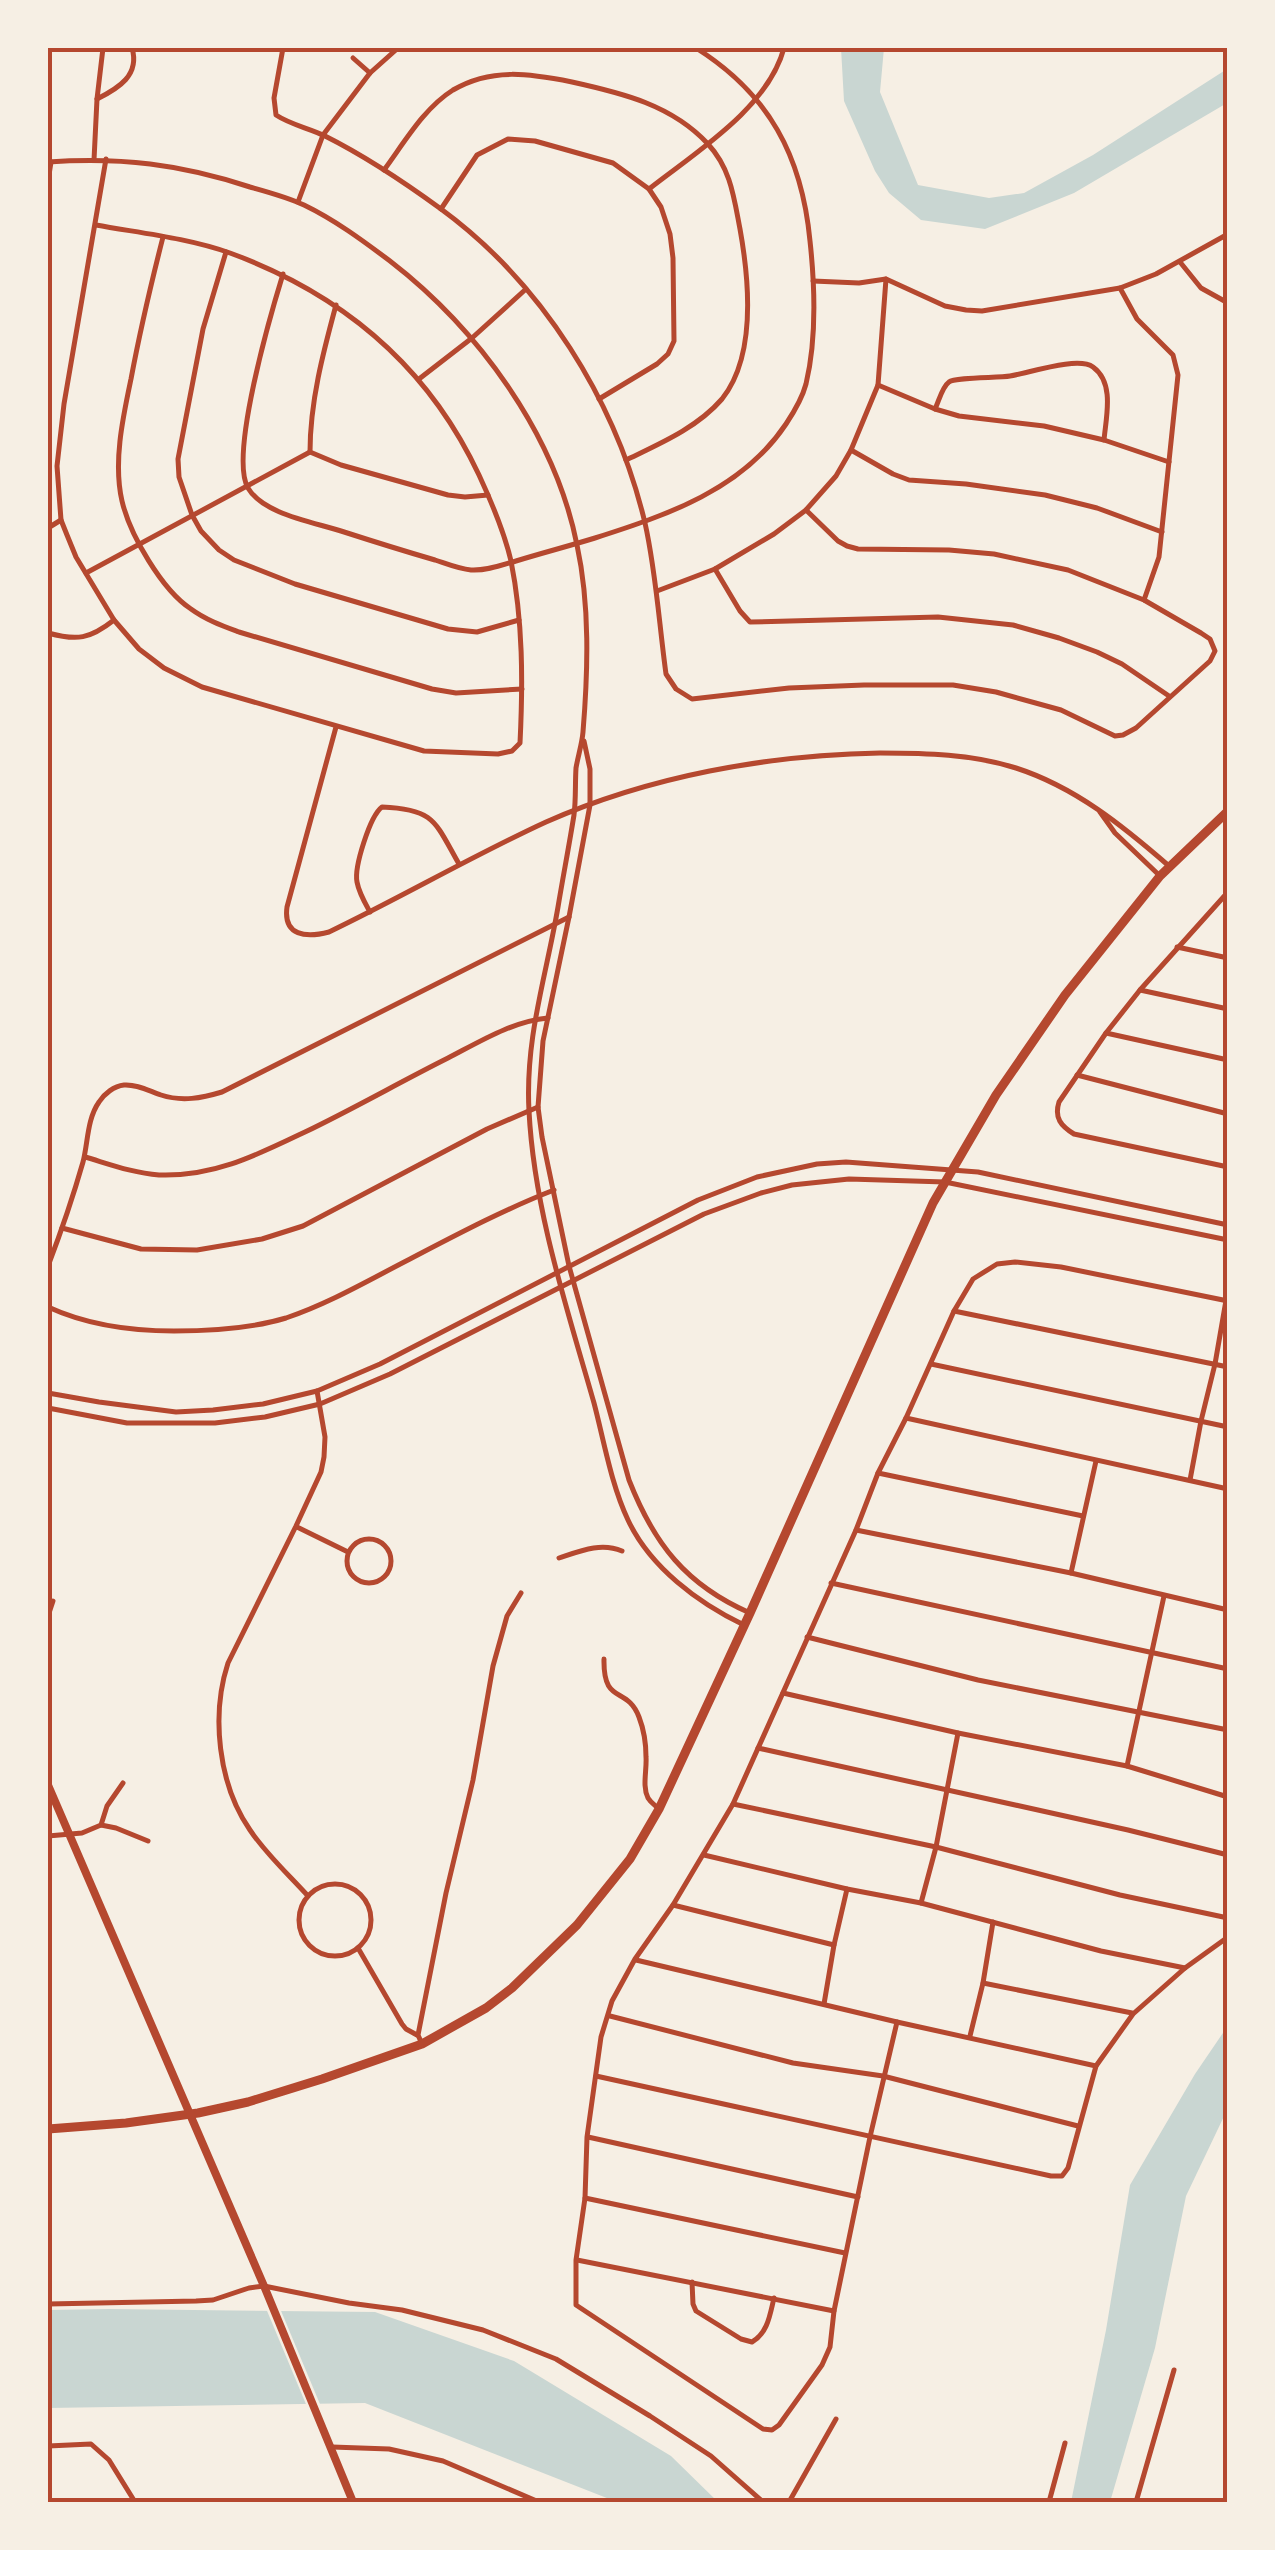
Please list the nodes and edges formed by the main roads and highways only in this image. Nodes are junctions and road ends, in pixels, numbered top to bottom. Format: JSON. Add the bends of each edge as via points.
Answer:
{"nodes":[{"id":1,"x":1228,"y":811,"type":"edge"},
{"id":2,"x":48,"y":1785,"type":"edge"},
{"id":3,"x":188,"y":2114,"type":"junction"},
{"id":4,"x":48,"y":2129,"type":"edge"},
{"id":5,"x":353,"y":2502,"type":"edge"}],
"edges":[{"from":1,"to":3,"type":"highway","via":[[1160,876],[1077,980],[945,1182],[660,1809],[611,1884],[553,1949],[486,2008],[322,2079]]},
{"from":2,"to":3,"type":"main road"},
{"from":3,"to":4,"type":"highway"},
{"from":3,"to":5,"type":"main road"}]}
